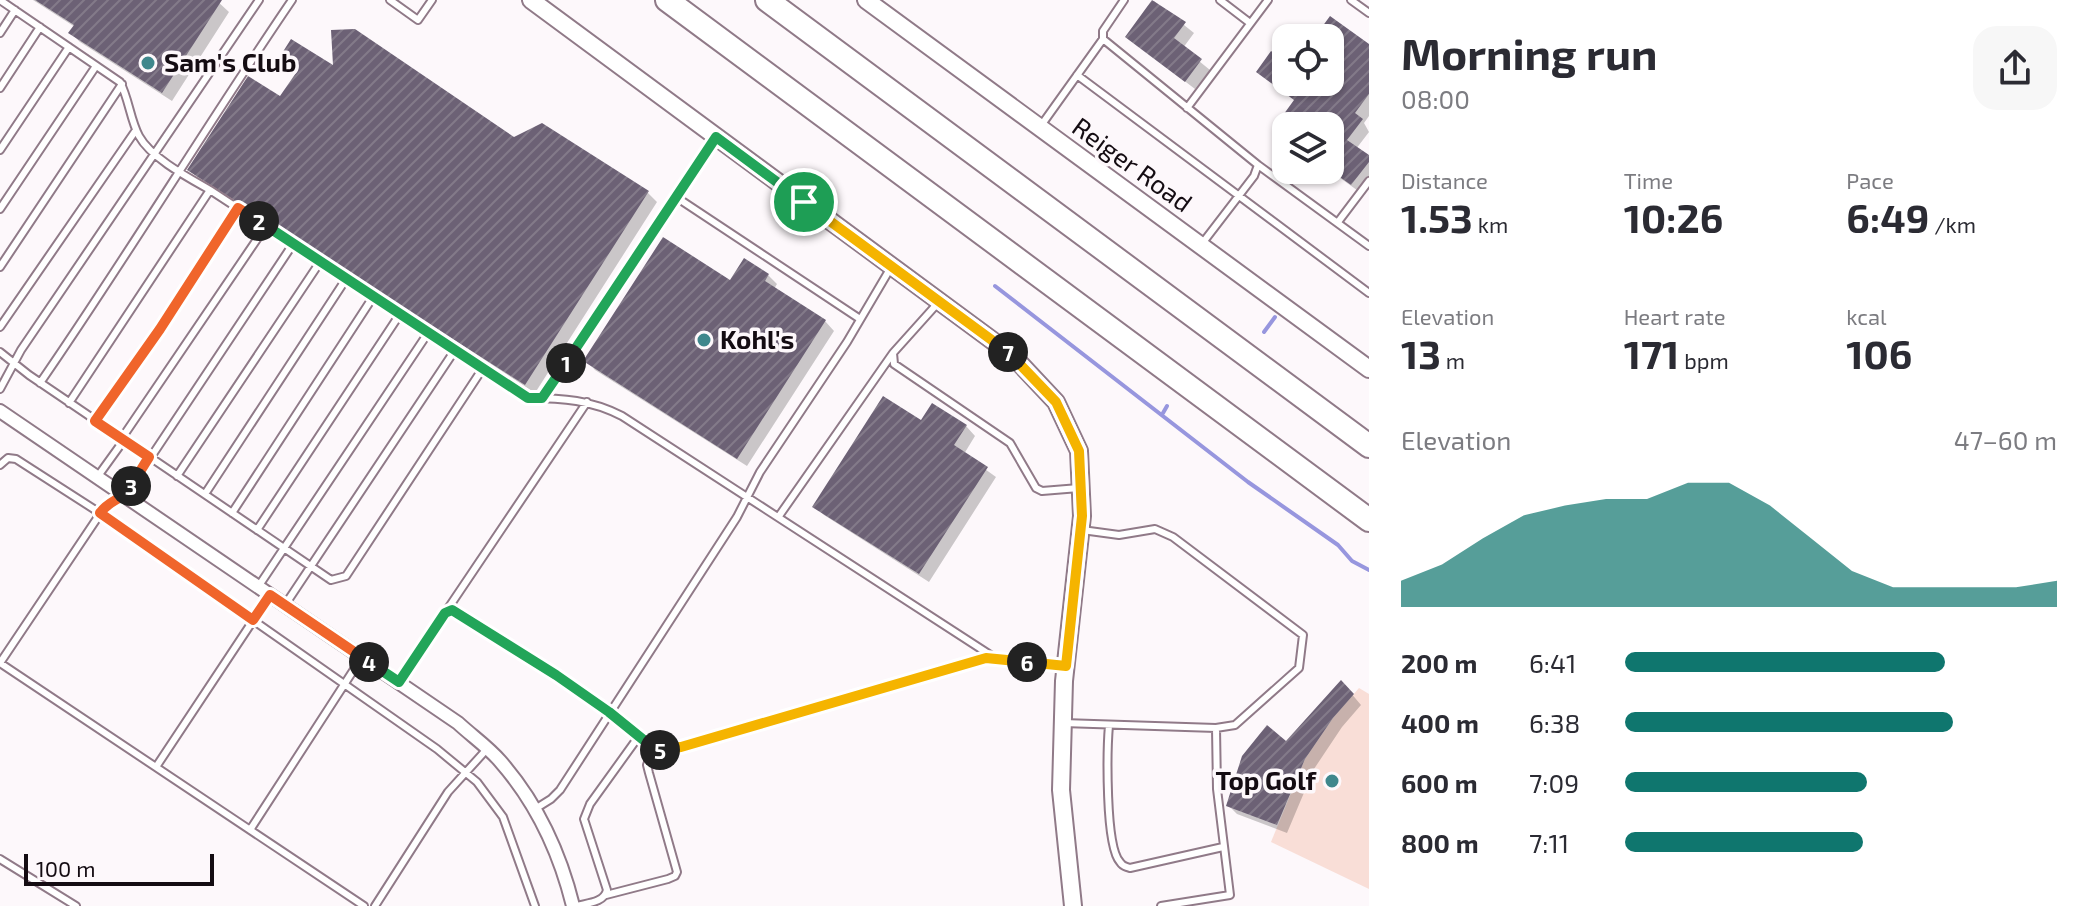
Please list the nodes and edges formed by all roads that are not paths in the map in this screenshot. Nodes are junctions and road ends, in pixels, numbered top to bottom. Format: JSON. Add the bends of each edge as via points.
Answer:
{"nodes":[{"id":1,"x":0,"y":0,"type":"edge"},
{"id":2,"x":259,"y":0,"type":"edge"},
{"id":3,"x":292,"y":0,"type":"edge"},
{"id":4,"x":390,"y":0,"type":"edge"},
{"id":5,"x":432,"y":0,"type":"edge"},
{"id":6,"x":531,"y":0,"type":"edge"},
{"id":7,"x":667,"y":0,"type":"edge"},
{"id":8,"x":767,"y":0,"type":"edge"},
{"id":9,"x":866,"y":0,"type":"edge"},
{"id":10,"x":1124,"y":0,"type":"edge"},
{"id":11,"x":1220,"y":0,"type":"edge"},
{"id":12,"x":1268,"y":0,"type":"edge"},
{"id":13,"x":1351,"y":0,"type":"edge"},
{"id":14,"x":15,"y":10,"type":"junction"},
{"id":15,"x":1369,"y":13,"type":"edge"},
{"id":16,"x":1250,"y":23,"type":"junction"},
{"id":17,"x":40,"y":27,"type":"junction"},
{"id":18,"x":0,"y":33,"type":"edge"},
{"id":19,"x":1103,"y":39,"type":"junction"},
{"id":20,"x":69,"y":47,"type":"junction"},
{"id":21,"x":96,"y":66,"type":"junction"},
{"id":22,"x":1077,"y":75,"type":"junction"},
{"id":23,"x":122,"y":84,"type":"junction"},
{"id":24,"x":0,"y":88,"type":"edge"},
{"id":25,"x":1187,"y":108,"type":"junction"},
{"id":26,"x":1040,"y":127,"type":"junction"},
{"id":27,"x":136,"y":130,"type":"junction"},
{"id":28,"x":716,"y":137,"type":"junction"},
{"id":29,"x":0,"y":150,"type":"edge"},
{"id":30,"x":155,"y":153,"type":"junction"},
{"id":31,"x":1258,"y":165,"type":"junction"},
{"id":32,"x":180,"y":173,"type":"junction"},
{"id":33,"x":1369,"y":181,"type":"edge"},
{"id":34,"x":210,"y":190,"type":"junction"},
{"id":35,"x":1239,"y":196,"type":"junction"},
{"id":36,"x":676,"y":197,"type":"junction"},
{"id":37,"x":238,"y":208,"type":"junction"},
{"id":38,"x":0,"y":209,"type":"edge"},
{"id":39,"x":1338,"y":222,"type":"junction"},
{"id":40,"x":266,"y":226,"type":"junction"},
{"id":41,"x":293,"y":244,"type":"junction"},
{"id":42,"x":1201,"y":245,"type":"junction"},
{"id":43,"x":1369,"y":246,"type":"edge"},
{"id":44,"x":320,"y":262,"type":"junction"},
{"id":45,"x":891,"y":266,"type":"junction"},
{"id":46,"x":0,"y":267,"type":"edge"},
{"id":47,"x":346,"y":279,"type":"junction"},
{"id":48,"x":1369,"y":293,"type":"edge"},
{"id":49,"x":373,"y":297,"type":"junction"},
{"id":50,"x":939,"y":301,"type":"junction"},
{"id":51,"x":400,"y":314,"type":"junction"},
{"id":52,"x":860,"y":319,"type":"junction"},
{"id":53,"x":0,"y":327,"type":"edge"},
{"id":54,"x":428,"y":333,"type":"junction"},
{"id":55,"x":455,"y":350,"type":"junction"},
{"id":56,"x":0,"y":352,"type":"edge"},
{"id":57,"x":893,"y":353,"type":"junction"},
{"id":58,"x":15,"y":362,"type":"junction"},
{"id":59,"x":483,"y":368,"type":"junction"},
{"id":60,"x":1369,"y":369,"type":"edge"},
{"id":61,"x":40,"y":383,"type":"junction"},
{"id":62,"x":0,"y":389,"type":"edge"},
{"id":63,"x":542,"y":398,"type":"junction"},
{"id":64,"x":587,"y":402,"type":"junction"},
{"id":65,"x":69,"y":403,"type":"junction"},
{"id":66,"x":0,"y":411,"type":"edge"},
{"id":67,"x":95,"y":421,"type":"junction"},
{"id":68,"x":123,"y":439,"type":"junction"},
{"id":69,"x":1369,"y":446,"type":"edge"},
{"id":70,"x":149,"y":457,"type":"junction"},
{"id":71,"x":0,"y":465,"type":"edge"},
{"id":72,"x":177,"y":476,"type":"junction"},
{"id":73,"x":97,"y":477,"type":"junction"},
{"id":74,"x":1080,"y":487,"type":"junction"},
{"id":75,"x":205,"y":494,"type":"junction"},
{"id":76,"x":748,"y":495,"type":"junction"},
{"id":77,"x":125,"y":496,"type":"junction"},
{"id":78,"x":100,"y":513,"type":"junction"},
{"id":79,"x":232,"y":513,"type":"junction"},
{"id":80,"x":779,"y":516,"type":"junction"},
{"id":81,"x":1369,"y":520,"type":"edge"},
{"id":82,"x":257,"y":530,"type":"junction"},
{"id":83,"x":1080,"y":530,"type":"junction"},
{"id":84,"x":283,"y":548,"type":"junction"},
{"id":85,"x":311,"y":566,"type":"junction"},
{"id":86,"x":258,"y":587,"type":"junction"},
{"id":87,"x":270,"y":595,"type":"junction"},
{"id":88,"x":285,"y":605,"type":"junction"},
{"id":89,"x":445,"y":613,"type":"junction"},
{"id":90,"x":253,"y":620,"type":"junction"},
{"id":91,"x":362,"y":657,"type":"junction"},
{"id":92,"x":995,"y":658,"type":"junction"},
{"id":93,"x":0,"y":663,"type":"edge"},
{"id":94,"x":1066,"y":666,"type":"junction"},
{"id":95,"x":399,"y":682,"type":"junction"},
{"id":96,"x":344,"y":685,"type":"junction"},
{"id":97,"x":609,"y":712,"type":"junction"},
{"id":98,"x":1063,"y":723,"type":"junction"},
{"id":99,"x":1109,"y":725,"type":"junction"},
{"id":100,"x":1216,"y":728,"type":"junction"},
{"id":101,"x":639,"y":736,"type":"junction"},
{"id":102,"x":653,"y":747,"type":"junction"},
{"id":103,"x":487,"y":749,"type":"junction"},
{"id":104,"x":156,"y":767,"type":"junction"},
{"id":105,"x":466,"y":773,"type":"junction"},
{"id":106,"x":534,"y":809,"type":"junction"},
{"id":107,"x":250,"y":830,"type":"junction"},
{"id":108,"x":1223,"y":847,"type":"junction"},
{"id":109,"x":0,"y":859,"type":"edge"},
{"id":110,"x":606,"y":895,"type":"junction"},
{"id":111,"x":76,"y":906,"type":"edge"},
{"id":112,"x":364,"y":906,"type":"edge"},
{"id":113,"x":375,"y":906,"type":"edge"},
{"id":114,"x":535,"y":906,"type":"edge"},
{"id":115,"x":574,"y":906,"type":"edge"},
{"id":116,"x":1073,"y":906,"type":"edge"},
{"id":117,"x":1161,"y":906,"type":"edge"}],
"edges":[{"from":1,"to":14,"type":"lane"},
{"from":2,"to":30,"type":"lane"},
{"from":3,"to":32,"type":"lane"},
{"from":4,"to":5,"type":"lane","via":[[418,20]]},
{"from":6,"to":28,"type":"street"},
{"from":7,"to":81,"type":"highway"},
{"from":8,"to":69,"type":"highway"},
{"from":9,"to":26,"type":"street","name":"Reiger Road"},
{"from":10,"to":19,"type":"lane","via":[[1107,23]]},
{"from":11,"to":16,"type":"lane"},
{"from":12,"to":16,"type":"lane"},
{"from":13,"to":15,"type":"lane"},
{"from":14,"to":17,"type":"lane"},
{"from":14,"to":18,"type":"lane"},
{"from":16,"to":25,"type":"lane"},
{"from":17,"to":20,"type":"lane"},
{"from":17,"to":24,"type":"lane"},
{"from":19,"to":22,"type":"lane"},
{"from":19,"to":25,"type":"lane"},
{"from":20,"to":21,"type":"lane"},
{"from":20,"to":29,"type":"lane"},
{"from":21,"to":23,"type":"lane"},
{"from":21,"to":38,"type":"lane"},
{"from":22,"to":26,"type":"lane"},
{"from":22,"to":35,"type":"lane"},
{"from":23,"to":27,"type":"lane"},
{"from":23,"to":46,"type":"lane"},
{"from":25,"to":31,"type":"lane"},
{"from":26,"to":42,"type":"street","name":"Reiger Road"},
{"from":27,"to":30,"type":"lane"},
{"from":27,"to":53,"type":"lane"},
{"from":28,"to":36,"type":"lane"},
{"from":28,"to":45,"type":"street"},
{"from":30,"to":32,"type":"lane"},
{"from":30,"to":58,"type":"lane"},
{"from":31,"to":35,"type":"lane"},
{"from":31,"to":39,"type":"lane"},
{"from":32,"to":34,"type":"lane"},
{"from":32,"to":61,"type":"lane"},
{"from":33,"to":39,"type":"lane"},
{"from":34,"to":37,"type":"lane"},
{"from":34,"to":65,"type":"lane"},
{"from":35,"to":42,"type":"lane"},
{"from":35,"to":48,"type":"lane"},
{"from":36,"to":52,"type":"lane"},
{"from":36,"to":63,"type":"lane"},
{"from":37,"to":40,"type":"lane"},
{"from":37,"to":67,"type":"lane"},
{"from":39,"to":43,"type":"lane"},
{"from":40,"to":41,"type":"lane"},
{"from":40,"to":68,"type":"lane"},
{"from":41,"to":44,"type":"lane"},
{"from":41,"to":70,"type":"lane"},
{"from":42,"to":60,"type":"street","name":"Reiger Road"},
{"from":44,"to":47,"type":"lane"},
{"from":44,"to":72,"type":"lane"},
{"from":45,"to":50,"type":"street"},
{"from":45,"to":52,"type":"lane"},
{"from":47,"to":49,"type":"lane"},
{"from":47,"to":75,"type":"lane"},
{"from":49,"to":51,"type":"lane"},
{"from":49,"to":79,"type":"lane"},
{"from":50,"to":57,"type":"lane"},
{"from":50,"to":74,"type":"street","via":[[1012,355],[1056,402],[1079,451]]},
{"from":51,"to":54,"type":"lane"},
{"from":51,"to":82,"type":"lane"},
{"from":52,"to":76,"type":"lane"},
{"from":54,"to":55,"type":"lane"},
{"from":54,"to":84,"type":"lane"},
{"from":55,"to":59,"type":"lane"},
{"from":55,"to":85,"type":"lane"},
{"from":56,"to":58,"type":"lane"},
{"from":57,"to":74,"type":"lane","via":[[894,364],[1010,443],[1036,488]]},
{"from":57,"to":80,"type":"lane"},
{"from":58,"to":61,"type":"lane"},
{"from":58,"to":62,"type":"lane"},
{"from":59,"to":63,"type":"lane","via":[[528,398]]},
{"from":59,"to":85,"type":"lane","via":[[346,576],[331,580]]},
{"from":61,"to":65,"type":"lane"},
{"from":63,"to":64,"type":"lane"},
{"from":64,"to":76,"type":"lane","via":[[622,416]]},
{"from":64,"to":89,"type":"lane"},
{"from":65,"to":67,"type":"lane"},
{"from":66,"to":73,"type":"street"},
{"from":67,"to":68,"type":"lane"},
{"from":68,"to":70,"type":"lane"},
{"from":68,"to":73,"type":"lane"},
{"from":70,"to":72,"type":"lane"},
{"from":70,"to":77,"type":"lane"},
{"from":71,"to":78,"type":"lane","via":[[16,459]]},
{"from":72,"to":75,"type":"lane"},
{"from":73,"to":77,"type":"street"},
{"from":74,"to":83,"type":"street"},
{"from":75,"to":79,"type":"lane"},
{"from":76,"to":80,"type":"lane"},
{"from":76,"to":97,"type":"lane"},
{"from":77,"to":78,"type":"lane"},
{"from":77,"to":86,"type":"street"},
{"from":78,"to":90,"type":"lane"},
{"from":78,"to":93,"type":"lane"},
{"from":79,"to":82,"type":"lane"},
{"from":80,"to":92,"type":"lane"},
{"from":82,"to":84,"type":"lane"},
{"from":83,"to":94,"type":"street"},
{"from":83,"to":100,"type":"lane","via":[[1119,535],[1155,529],[1173,537],[1303,635],[1299,668],[1235,725]]},
{"from":84,"to":85,"type":"lane"},
{"from":84,"to":86,"type":"lane"},
{"from":85,"to":88,"type":"lane"},
{"from":86,"to":87,"type":"street"},
{"from":87,"to":88,"type":"street"},
{"from":87,"to":90,"type":"lane"},
{"from":88,"to":91,"type":"street"},
{"from":89,"to":95,"type":"lane"},
{"from":89,"to":97,"type":"lane","via":[[459,612]]},
{"from":90,"to":96,"type":"lane"},
{"from":90,"to":104,"type":"lane"},
{"from":91,"to":95,"type":"street"},
{"from":91,"to":96,"type":"lane"},
{"from":92,"to":94,"type":"lane"},
{"from":92,"to":102,"type":"lane","via":[[681,747]]},
{"from":93,"to":104,"type":"lane"},
{"from":94,"to":98,"type":"street"},
{"from":95,"to":103,"type":"street"},
{"from":96,"to":105,"type":"lane"},
{"from":96,"to":107,"type":"lane"},
{"from":97,"to":101,"type":"lane"},
{"from":97,"to":106,"type":"lane","via":[[560,790]]},
{"from":98,"to":99,"type":"lane"},
{"from":98,"to":116,"type":"street","via":[[1061,790]]},
{"from":99,"to":100,"type":"lane"},
{"from":99,"to":108,"type":"lane","via":[[1108,811],[1122,865],[1130,868]]},
{"from":100,"to":108,"type":"lane"},
{"from":101,"to":102,"type":"lane"},
{"from":101,"to":110,"type":"lane","via":[[584,819]]},
{"from":102,"to":110,"type":"lane","via":[[647,765],[677,872]]},
{"from":103,"to":105,"type":"lane"},
{"from":103,"to":106,"type":"street"},
{"from":104,"to":107,"type":"lane"},
{"from":105,"to":113,"type":"lane","via":[[448,792]]},
{"from":105,"to":114,"type":"lane","via":[[503,817]]},
{"from":106,"to":115,"type":"street"},
{"from":107,"to":112,"type":"lane"},
{"from":108,"to":117,"type":"lane","via":[[1230,895]]},
{"from":109,"to":111,"type":"lane"},
{"from":110,"to":115,"type":"lane"}]}
